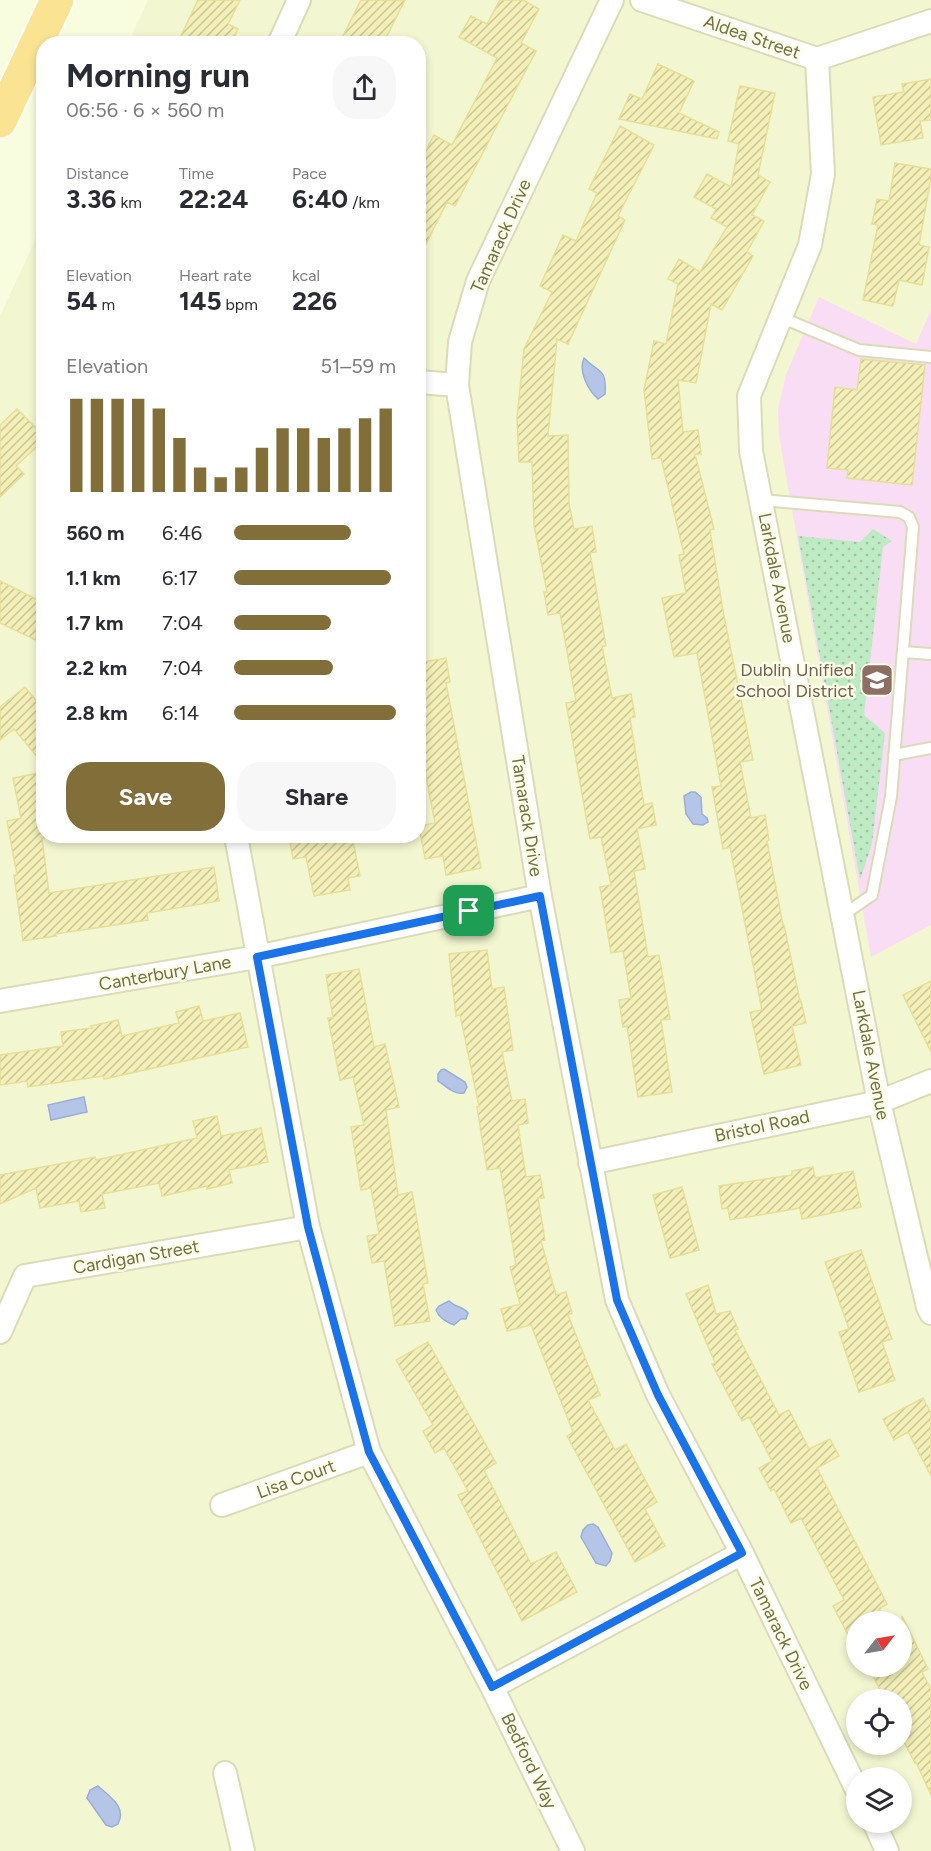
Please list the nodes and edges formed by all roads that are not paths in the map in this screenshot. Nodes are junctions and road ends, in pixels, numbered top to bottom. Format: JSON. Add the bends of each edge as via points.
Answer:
{"nodes":[{"id":1,"x":57,"y":0,"type":"edge"},
{"id":2,"x":299,"y":0,"type":"edge"},
{"id":3,"x":612,"y":0,"type":"edge"},
{"id":4,"x":642,"y":0,"type":"edge"},
{"id":5,"x":931,"y":21,"type":"edge"},
{"id":6,"x":40,"y":36,"type":"edge"},
{"id":7,"x":283,"y":36,"type":"edge"},
{"id":8,"x":36,"y":45,"type":"edge"},
{"id":9,"x":817,"y":59,"type":"junction"},
{"id":10,"x":0,"y":121,"type":"edge"},
{"id":11,"x":780,"y":317,"type":"junction"},
{"id":12,"x":931,"y":357,"type":"edge"},
{"id":13,"x":426,"y":383,"type":"edge"},
{"id":14,"x":457,"y":385,"type":"junction"},
{"id":15,"x":761,"y":500,"type":"junction"},
{"id":16,"x":903,"y":652,"type":"junction"},
{"id":17,"x":931,"y":654,"type":"edge"},
{"id":18,"x":931,"y":748,"type":"edge"},
{"id":19,"x":894,"y":755,"type":"junction"},
{"id":20,"x":237,"y":843,"type":"edge"},
{"id":21,"x":540,"y":896,"type":"junction"},
{"id":22,"x":843,"y":915,"type":"junction"},
{"id":23,"x":257,"y":957,"type":"junction"},
{"id":24,"x":0,"y":1001,"type":"edge"},
{"id":25,"x":931,"y":1081,"type":"edge"},
{"id":26,"x":879,"y":1102,"type":"junction"},
{"id":27,"x":590,"y":1162,"type":"junction"},
{"id":28,"x":308,"y":1227,"type":"junction"},
{"id":29,"x":931,"y":1313,"type":"edge"},
{"id":30,"x":0,"y":1332,"type":"edge"},
{"id":31,"x":369,"y":1452,"type":"junction"},
{"id":32,"x":222,"y":1506,"type":"dead end"},
{"id":33,"x":742,"y":1553,"type":"junction"},
{"id":34,"x":492,"y":1687,"type":"junction"},
{"id":35,"x":846,"y":1767,"type":"edge"},
{"id":36,"x":225,"y":1773,"type":"dead end"},
{"id":37,"x":878,"y":1833,"type":"edge"},
{"id":38,"x":243,"y":1851,"type":"edge"},
{"id":39,"x":573,"y":1851,"type":"edge"},
{"id":40,"x":887,"y":1851,"type":"edge"}],
"edges":[{"from":1,"to":6,"type":"highway"},
{"from":2,"to":7,"type":"street"},
{"from":3,"to":14,"type":"street","name":"Tamarack Drive","via":[[478,281],[460,342]]},
{"from":4,"to":9,"type":"street","name":"Aldea Street"},
{"from":5,"to":9,"type":"street","name":"Aldea Street"},
{"from":8,"to":10,"type":"highway"},
{"from":9,"to":11,"type":"street","name":"Larkdale Avenue","via":[[823,174],[810,245]]},
{"from":11,"to":12,"type":"lane","via":[[859,350]]},
{"from":11,"to":15,"type":"street","name":"Larkdale Avenue","via":[[749,396],[751,451]]},
{"from":13,"to":14,"type":"street"},
{"from":14,"to":21,"type":"street","name":"Tamarack Drive"},
{"from":15,"to":16,"type":"lane","via":[[900,512],[909,517],[913,526]]},
{"from":15,"to":22,"type":"street","name":"Larkdale Avenue"},
{"from":16,"to":17,"type":"lane"},
{"from":16,"to":19,"type":"lane"},
{"from":18,"to":19,"type":"lane"},
{"from":19,"to":22,"type":"lane","via":[[891,797],[873,896]]},
{"from":20,"to":23,"type":"street","name":"Bedford Way"},
{"from":21,"to":23,"type":"street","name":"Canterbury Lane"},
{"from":21,"to":27,"type":"street","name":"Tamarack Drive"},
{"from":22,"to":26,"type":"street","name":"Larkdale Avenue"},
{"from":23,"to":24,"type":"street","name":"Canterbury Lane"},
{"from":23,"to":28,"type":"street","name":"Bedford Way"},
{"from":25,"to":26,"type":"street","name":"Bristol Road"},
{"from":26,"to":27,"type":"street","name":"Bristol Road"},
{"from":26,"to":29,"type":"street","name":"Larkdale Avenue"},
{"from":27,"to":33,"type":"street","name":"Tamarack Drive","via":[[617,1300],[658,1395]]},
{"from":28,"to":30,"type":"street","name":"Cardigan Street","via":[[25,1276]]},
{"from":28,"to":31,"type":"street","name":"Bedford Way"},
{"from":31,"to":32,"type":"street","name":"Lisa Court"},
{"from":31,"to":34,"type":"street","name":"Bedford Way"},
{"from":33,"to":34,"type":"street"},
{"from":33,"to":35,"type":"street","name":"Tamarack Drive"},
{"from":34,"to":39,"type":"street","name":"Bedford Way"},
{"from":36,"to":38,"type":"street"},
{"from":37,"to":40,"type":"street"}]}
